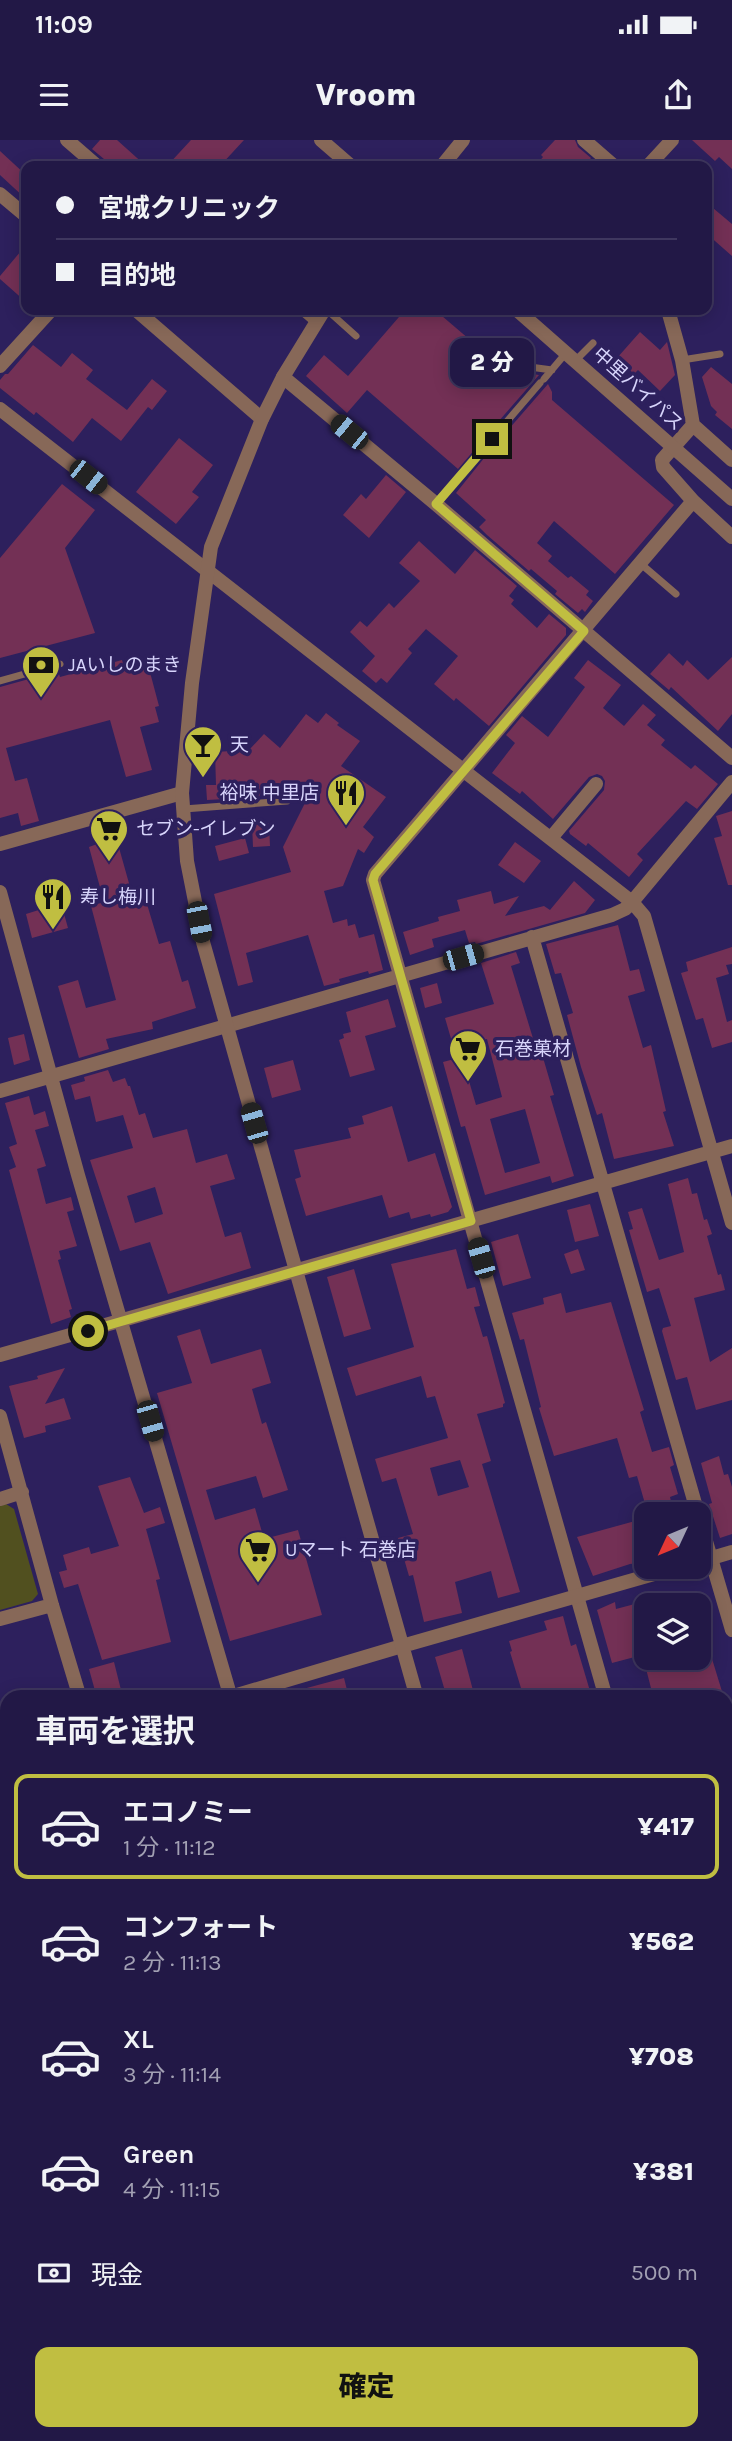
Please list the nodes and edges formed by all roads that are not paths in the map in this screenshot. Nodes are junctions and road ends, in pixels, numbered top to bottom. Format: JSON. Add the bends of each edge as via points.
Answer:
{"nodes":[{"id":1,"x":66,"y":140,"type":"edge"},
{"id":2,"x":321,"y":140,"type":"edge"},
{"id":3,"x":463,"y":140,"type":"edge"},
{"id":4,"x":584,"y":140,"type":"edge"},
{"id":5,"x":672,"y":140,"type":"edge"},
{"id":6,"x":91,"y":161,"type":"edge"},
{"id":7,"x":345,"y":161,"type":"edge"},
{"id":8,"x":446,"y":161,"type":"edge"},
{"id":9,"x":608,"y":161,"type":"edge"},
{"id":10,"x":653,"y":161,"type":"edge"},
{"id":11,"x":0,"y":194,"type":"edge"},
{"id":12,"x":21,"y":212,"type":"edge"},
{"id":13,"x":46,"y":315,"type":"edge"},
{"id":14,"x":142,"y":315,"type":"edge"},
{"id":15,"x":306,"y":315,"type":"edge"},
{"id":16,"x":322,"y":315,"type":"edge"},
{"id":17,"x":332,"y":315,"type":"edge"},
{"id":18,"x":523,"y":315,"type":"edge"},
{"id":19,"x":669,"y":315,"type":"edge"},
{"id":20,"x":315,"y":323,"type":"junction"},
{"id":21,"x":356,"y":336,"type":"dead end"},
{"id":22,"x":593,"y":343,"type":"dead end"},
{"id":23,"x":720,"y":354,"type":"dead end"},
{"id":24,"x":571,"y":356,"type":"junction"},
{"id":25,"x":682,"y":360,"type":"junction"},
{"id":26,"x":515,"y":365,"type":"dead end"},
{"id":27,"x":0,"y":366,"type":"edge"},
{"id":28,"x":552,"y":370,"type":"junction"},
{"id":29,"x":283,"y":377,"type":"junction"},
{"id":30,"x":0,"y":409,"type":"edge"},
{"id":31,"x":262,"y":419,"type":"junction"},
{"id":32,"x":693,"y":425,"type":"junction"},
{"id":33,"x":503,"y":426,"type":"dead end"},
{"id":34,"x":492,"y":439,"type":"dead end"},
{"id":35,"x":674,"y":447,"type":"junction"},
{"id":36,"x":731,"y":457,"type":"edge"},
{"id":37,"x":732,"y":499,"type":"edge"},
{"id":38,"x":694,"y":501,"type":"junction"},
{"id":39,"x":436,"y":504,"type":"junction"},
{"id":40,"x":732,"y":537,"type":"edge"},
{"id":41,"x":641,"y":564,"type":"junction"},
{"id":42,"x":208,"y":570,"type":"junction"},
{"id":43,"x":676,"y":594,"type":"dead end"},
{"id":44,"x":584,"y":631,"type":"junction"},
{"id":45,"x":60,"y":664,"type":"dead end"},
{"id":46,"x":0,"y":681,"type":"edge"},
{"id":47,"x":732,"y":758,"type":"edge"},
{"id":48,"x":464,"y":769,"type":"junction"},
{"id":49,"x":732,"y":782,"type":"edge"},
{"id":50,"x":596,"y":784,"type":"dead end"},
{"id":51,"x":182,"y":793,"type":"junction"},
{"id":52,"x":287,"y":801,"type":"dead end"},
{"id":53,"x":184,"y":809,"type":"junction"},
{"id":54,"x":551,"y":838,"type":"junction"},
{"id":55,"x":0,"y":844,"type":"edge"},
{"id":56,"x":0,"y":892,"type":"edge"},
{"id":57,"x":632,"y":902,"type":"junction"},
{"id":58,"x":532,"y":937,"type":"junction"},
{"id":59,"x":401,"y":976,"type":"junction"},
{"id":60,"x":226,"y":1027,"type":"junction"},
{"id":61,"x":51,"y":1077,"type":"junction"},
{"id":62,"x":0,"y":1091,"type":"edge"},
{"id":63,"x":732,"y":1146,"type":"edge"},
{"id":64,"x":711,"y":1151,"type":"junction"},
{"id":65,"x":603,"y":1182,"type":"junction"},
{"id":66,"x":471,"y":1221,"type":"junction"},
{"id":67,"x":732,"y":1223,"type":"edge"},
{"id":68,"x":297,"y":1272,"type":"junction"},
{"id":69,"x":121,"y":1322,"type":"junction"},
{"id":70,"x":0,"y":1355,"type":"edge"},
{"id":71,"x":0,"y":1416,"type":"edge"},
{"id":72,"x":22,"y":1492,"type":"junction"},
{"id":73,"x":0,"y":1499,"type":"edge"},
{"id":74,"x":695,"y":1502,"type":"edge"},
{"id":75,"x":732,"y":1552,"type":"edge"},
{"id":76,"x":711,"y":1558,"type":"edge"},
{"id":77,"x":711,"y":1576,"type":"edge"},
{"id":78,"x":636,"y":1579,"type":"edge"},
{"id":79,"x":577,"y":1596,"type":"junction"},
{"id":80,"x":52,"y":1605,"type":"junction"},
{"id":81,"x":0,"y":1619,"type":"edge"},
{"id":82,"x":732,"y":1630,"type":"edge"},
{"id":83,"x":402,"y":1646,"type":"junction"},
{"id":84,"x":78,"y":1690,"type":"edge"},
{"id":85,"x":228,"y":1690,"type":"edge"},
{"id":86,"x":254,"y":1690,"type":"edge"},
{"id":87,"x":415,"y":1690,"type":"edge"},
{"id":88,"x":604,"y":1690,"type":"edge"}],
"edges":[{"from":1,"to":6,"type":"street"},
{"from":2,"to":7,"type":"street"},
{"from":3,"to":8,"type":"street"},
{"from":4,"to":9,"type":"street"},
{"from":5,"to":10,"type":"street"},
{"from":11,"to":12,"type":"street"},
{"from":13,"to":27,"type":"street"},
{"from":14,"to":31,"type":"street"},
{"from":15,"to":20,"type":"lane"},
{"from":16,"to":20,"type":"street"},
{"from":17,"to":21,"type":"lane"},
{"from":18,"to":24,"type":"street","name":"中里バイパス"},
{"from":19,"to":25,"type":"street"},
{"from":20,"to":29,"type":"street"},
{"from":22,"to":24,"type":"lane"},
{"from":23,"to":25,"type":"lane"},
{"from":24,"to":28,"type":"lane"},
{"from":24,"to":35,"type":"street","name":"中里バイパス"},
{"from":25,"to":32,"type":"street"},
{"from":26,"to":28,"type":"lane"},
{"from":28,"to":33,"type":"lane"},
{"from":29,"to":31,"type":"street"},
{"from":29,"to":39,"type":"street"},
{"from":30,"to":42,"type":"street"},
{"from":31,"to":42,"type":"street","via":[[212,547]]},
{"from":32,"to":35,"type":"street"},
{"from":32,"to":36,"type":"street"},
{"from":34,"to":39,"type":"lane"},
{"from":35,"to":37,"type":"street","name":"中里バイパス"},
{"from":35,"to":38,"type":"street","via":[[662,460],[663,467]]},
{"from":38,"to":40,"type":"street"},
{"from":38,"to":41,"type":"street"},
{"from":39,"to":44,"type":"street"},
{"from":41,"to":43,"type":"lane"},
{"from":41,"to":44,"type":"street"},
{"from":42,"to":48,"type":"street"},
{"from":42,"to":51,"type":"street"},
{"from":44,"to":47,"type":"street"},
{"from":44,"to":48,"type":"street"},
{"from":45,"to":46,"type":"lane"},
{"from":48,"to":54,"type":"street"},
{"from":48,"to":59,"type":"street","via":[[373,880]]},
{"from":49,"to":57,"type":"street"},
{"from":50,"to":54,"type":"street"},
{"from":51,"to":53,"type":"street"},
{"from":51,"to":55,"type":"street"},
{"from":52,"to":53,"type":"lane"},
{"from":53,"to":60,"type":"street","via":[[187,861]]},
{"from":54,"to":57,"type":"street"},
{"from":56,"to":61,"type":"street"},
{"from":57,"to":58,"type":"street","via":[[612,915]]},
{"from":57,"to":64,"type":"street","via":[[644,916]]},
{"from":58,"to":59,"type":"street"},
{"from":58,"to":65,"type":"street"},
{"from":59,"to":60,"type":"street"},
{"from":59,"to":66,"type":"street"},
{"from":60,"to":61,"type":"street"},
{"from":60,"to":68,"type":"street"},
{"from":61,"to":62,"type":"street"},
{"from":61,"to":69,"type":"street"},
{"from":63,"to":64,"type":"street"},
{"from":64,"to":65,"type":"street"},
{"from":64,"to":67,"type":"street"},
{"from":65,"to":66,"type":"street"},
{"from":65,"to":74,"type":"street"},
{"from":66,"to":68,"type":"street"},
{"from":66,"to":79,"type":"street"},
{"from":68,"to":69,"type":"street"},
{"from":68,"to":83,"type":"street"},
{"from":69,"to":70,"type":"street"},
{"from":69,"to":85,"type":"street"},
{"from":71,"to":72,"type":"street"},
{"from":72,"to":73,"type":"street"},
{"from":72,"to":80,"type":"street"},
{"from":75,"to":76,"type":"street"},
{"from":77,"to":82,"type":"street"},
{"from":78,"to":79,"type":"street"},
{"from":79,"to":83,"type":"street"},
{"from":79,"to":88,"type":"street"},
{"from":80,"to":81,"type":"street"},
{"from":80,"to":84,"type":"street"},
{"from":83,"to":86,"type":"street"},
{"from":83,"to":87,"type":"street"}]}
